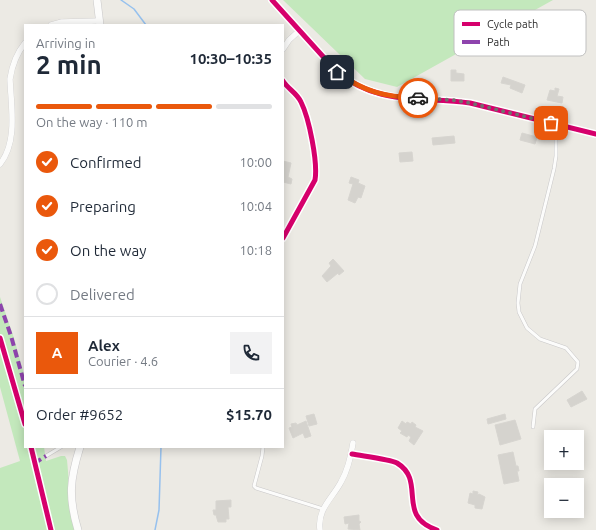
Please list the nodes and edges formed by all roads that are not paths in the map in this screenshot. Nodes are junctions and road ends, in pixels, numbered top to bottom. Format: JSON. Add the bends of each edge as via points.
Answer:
{"nodes":[{"id":1,"x":97,"y":0,"type":"edge"},
{"id":2,"x":272,"y":0,"type":"edge"},
{"id":3,"x":100,"y":23,"type":"edge"},
{"id":4,"x":55,"y":24,"type":"edge"},
{"id":5,"x":299,"y":31,"type":"junction"},
{"id":6,"x":24,"y":44,"type":"edge"},
{"id":7,"x":284,"y":48,"type":"edge"},
{"id":8,"x":284,"y":82,"type":"edge"},
{"id":9,"x":556,"y":124,"type":"junction"},
{"id":10,"x":596,"y":134,"type":"edge"},
{"id":11,"x":0,"y":164,"type":"edge"},
{"id":12,"x":284,"y":236,"type":"edge"},
{"id":13,"x":533,"y":427,"type":"dead end"},
{"id":14,"x":353,"y":443,"type":"dead end"},
{"id":15,"x":60,"y":448,"type":"edge"},
{"id":16,"x":80,"y":448,"type":"edge"},
{"id":17,"x":263,"y":448,"type":"edge"},
{"id":18,"x":352,"y":454,"type":"junction"},
{"id":19,"x":46,"y":456,"type":"dead end"},
{"id":20,"x":323,"y":509,"type":"junction"},
{"id":21,"x":78,"y":530,"type":"edge"},
{"id":22,"x":320,"y":530,"type":"edge"},
{"id":23,"x":437,"y":530,"type":"edge"}],
"edges":[{"from":1,"to":3,"type":"street"},
{"from":2,"to":5,"type":"street"},
{"from":3,"to":4,"type":"street"},
{"from":5,"to":7,"type":"street"},
{"from":5,"to":9,"type":"street","via":[[337,72],[369,91],[392,97],[470,103]]},
{"from":6,"to":11,"type":"street","via":[[18,52],[12,70],[11,139],[5,158]]},
{"from":8,"to":12,"type":"street","via":[[305,111],[317,170],[315,180]]},
{"from":9,"to":10,"type":"street"},
{"from":9,"to":13,"type":"lane","via":[[554,169],[535,246],[520,284],[518,303],[519,312],[527,328],[540,339],[566,348],[578,365],[577,369],[535,409]]},
{"from":14,"to":18,"type":"street"},
{"from":15,"to":19,"type":"lane"},
{"from":16,"to":21,"type":"street","via":[[70,494]]},
{"from":17,"to":20,"type":"lane","via":[[254,486]]},
{"from":18,"to":20,"type":"street","via":[[341,482]]},
{"from":18,"to":23,"type":"street","via":[[396,462],[404,468],[412,484],[412,501],[418,518],[427,527]]},
{"from":20,"to":22,"type":"street"}]}
